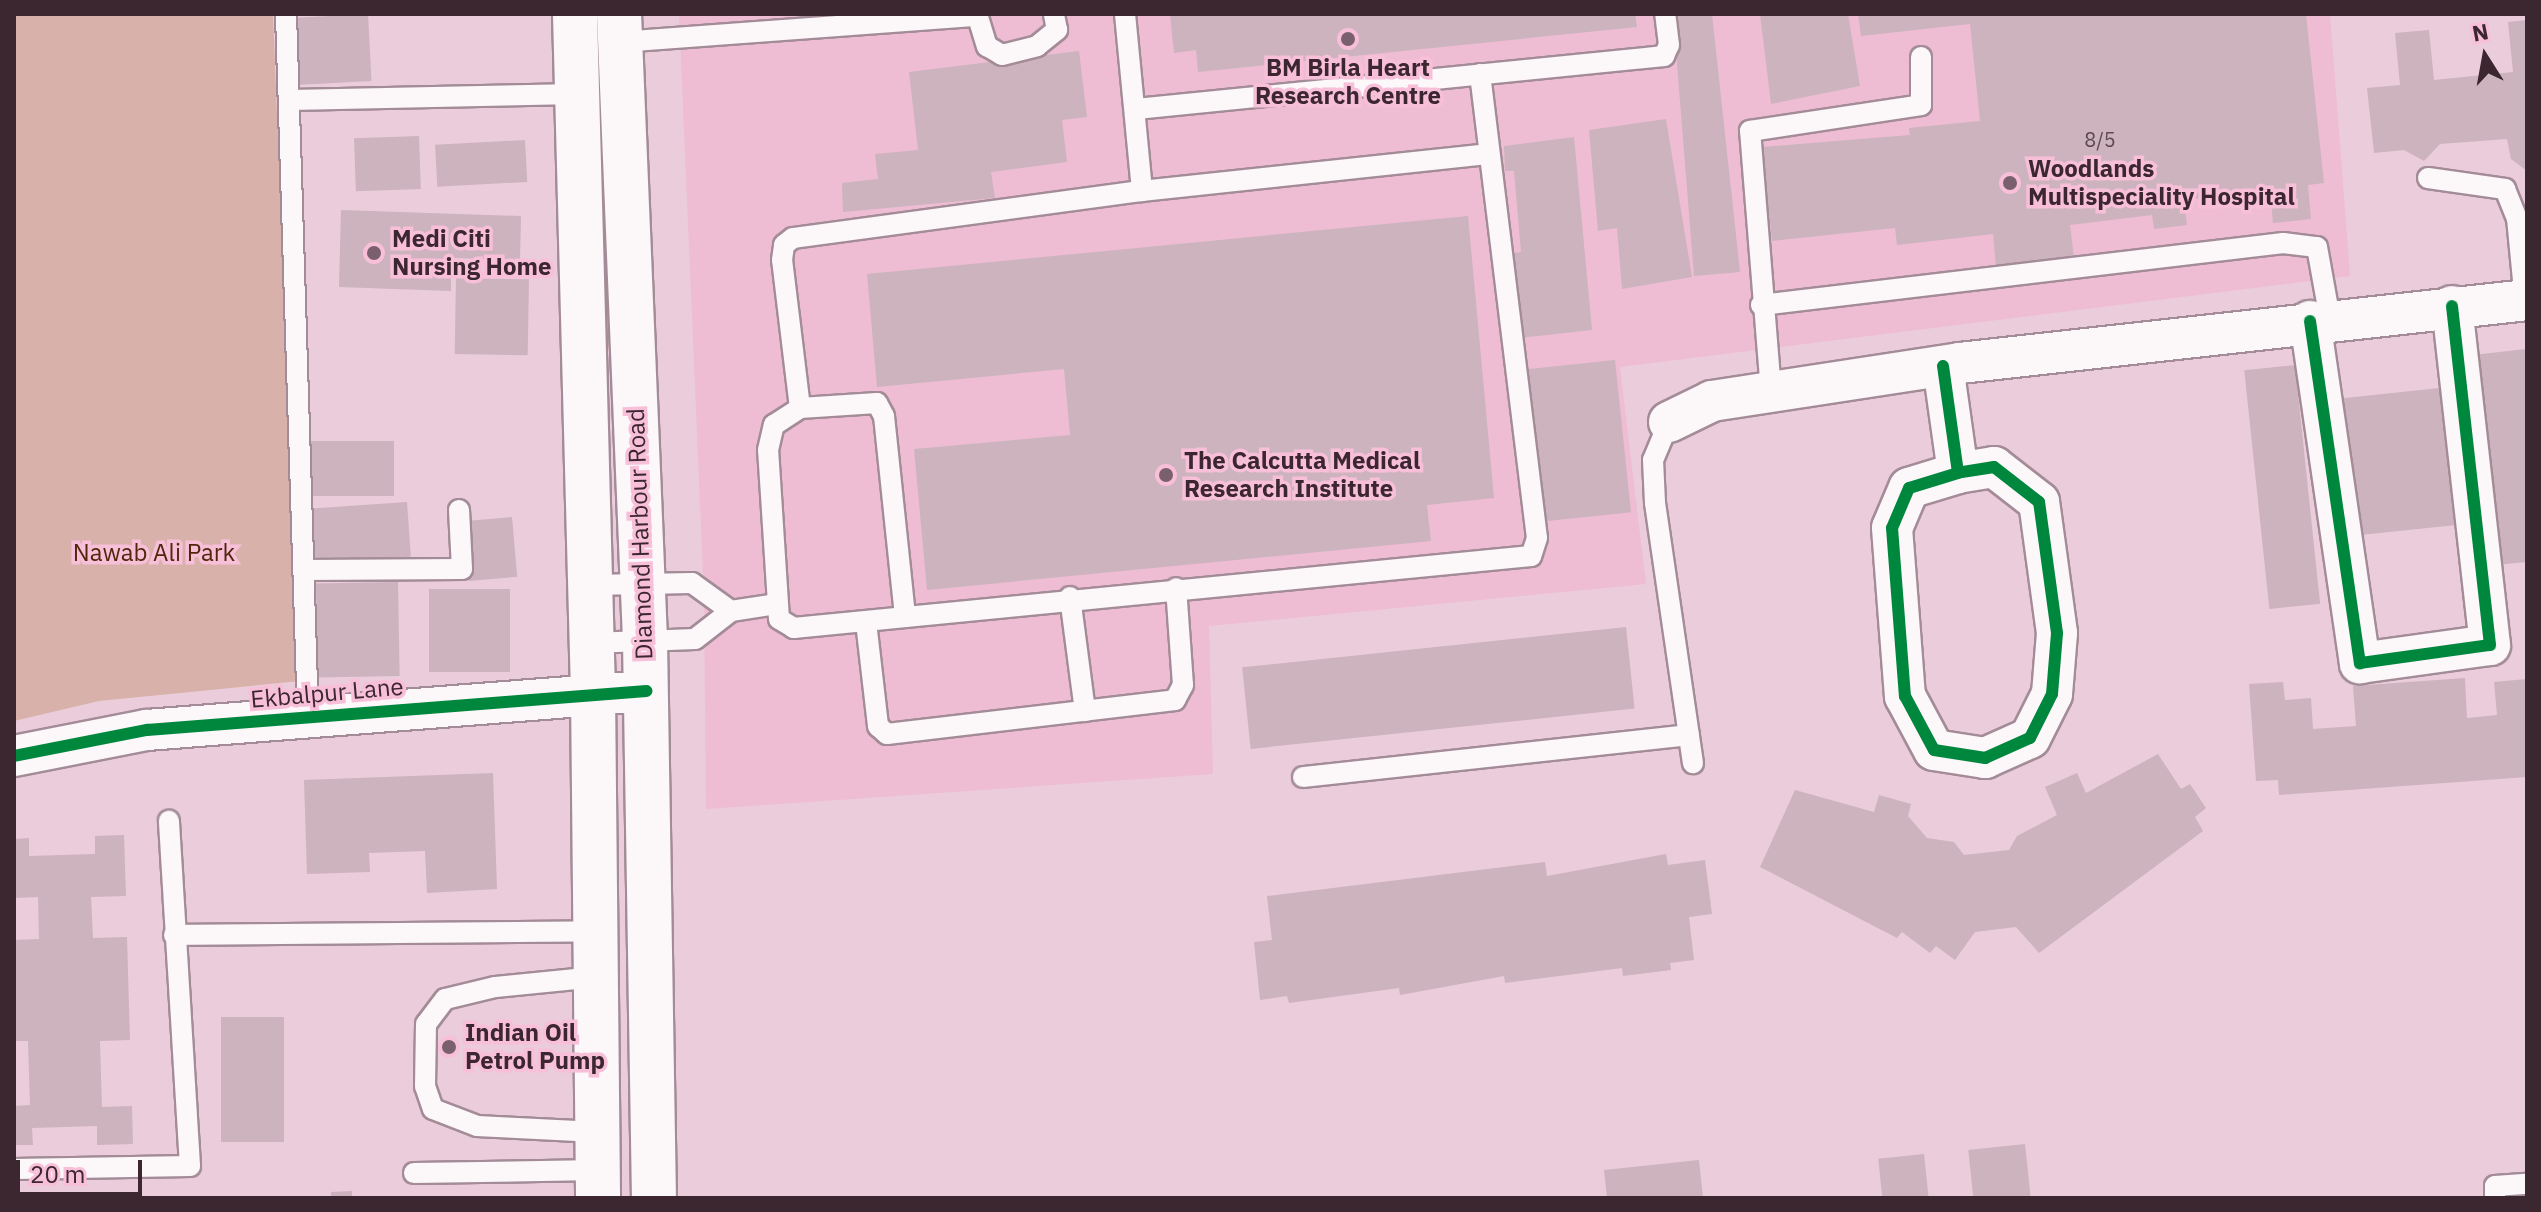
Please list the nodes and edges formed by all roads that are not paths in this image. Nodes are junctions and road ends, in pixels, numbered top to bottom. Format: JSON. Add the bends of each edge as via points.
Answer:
{"nodes":[{"id":1,"x":286,"y":14,"type":"edge"},
{"id":2,"x":575,"y":14,"type":"edge"},
{"id":3,"x":1054,"y":14,"type":"edge"},
{"id":4,"x":1125,"y":14,"type":"edge"},
{"id":5,"x":1665,"y":14,"type":"edge"},
{"id":6,"x":977,"y":15,"type":"edge"},
{"id":7,"x":620,"y":28,"type":"edge"},
{"id":8,"x":1921,"y":57,"type":"dead end"},
{"id":9,"x":1480,"y":74,"type":"junction"},
{"id":10,"x":578,"y":94,"type":"junction"},
{"id":11,"x":289,"y":100,"type":"junction"},
{"id":12,"x":1136,"y":109,"type":"junction"},
{"id":13,"x":1489,"y":154,"type":"junction"},
{"id":14,"x":2428,"y":178,"type":"dead end"},
{"id":15,"x":1142,"y":191,"type":"junction"},
{"id":16,"x":2526,"y":300,"type":"edge"},
{"id":17,"x":1761,"y":305,"type":"junction"},
{"id":18,"x":2452,"y":306,"type":"junction"},
{"id":19,"x":2320,"y":320,"type":"junction"},
{"id":20,"x":1943,"y":366,"type":"junction"},
{"id":21,"x":1771,"y":391,"type":"junction"},
{"id":22,"x":800,"y":408,"type":"junction"},
{"id":23,"x":1669,"y":422,"type":"joint"},
{"id":24,"x":1958,"y":473,"type":"junction"},
{"id":25,"x":459,"y":510,"type":"dead end"},
{"id":26,"x":306,"y":570,"type":"junction"},
{"id":27,"x":643,"y":582,"type":"junction"},
{"id":28,"x":591,"y":585,"type":"junction"},
{"id":29,"x":1176,"y":588,"type":"junction"},
{"id":30,"x":1070,"y":597,"type":"junction"},
{"id":31,"x":777,"y":604,"type":"junction"},
{"id":32,"x":731,"y":611,"type":"junction"},
{"id":33,"x":905,"y":617,"type":"junction"},
{"id":34,"x":866,"y":622,"type":"junction"},
{"id":35,"x":645,"y":640,"type":"junction"},
{"id":36,"x":591,"y":643,"type":"junction"},
{"id":37,"x":593,"y":691,"type":"junction"},
{"id":38,"x":646,"y":691,"type":"junction"},
{"id":39,"x":1085,"y":711,"type":"junction"},
{"id":40,"x":308,"y":717,"type":"junction"},
{"id":41,"x":1689,"y":735,"type":"junction"},
{"id":42,"x":14,"y":756,"type":"edge"},
{"id":43,"x":1693,"y":763,"type":"dead end"},
{"id":44,"x":1303,"y":777,"type":"dead end"},
{"id":45,"x":169,"y":821,"type":"dead end"},
{"id":46,"x":595,"y":931,"type":"junction"},
{"id":47,"x":174,"y":935,"type":"junction"},
{"id":48,"x":596,"y":977,"type":"junction"},
{"id":49,"x":598,"y":1167,"type":"edge"},
{"id":50,"x":14,"y":1169,"type":"edge"},
{"id":51,"x":414,"y":1173,"type":"dead end"},
{"id":52,"x":2527,"y":1184,"type":"edge"},
{"id":53,"x":654,"y":1198,"type":"edge"},
{"id":54,"x":2495,"y":1198,"type":"edge"}],
"edges":[{"from":1,"to":11,"type":"lane"},
{"from":2,"to":10,"type":"main road","name":"Diamond Harbour Road"},
{"from":3,"to":6,"type":"lane","via":[[1057,30],[1047,38],[1002,55],[987,46]]},
{"from":4,"to":12,"type":"lane"},
{"from":5,"to":9,"type":"lane","via":[[1669,45],[1664,56]]},
{"from":6,"to":7,"type":"lane"},
{"from":7,"to":27,"type":"main road","name":"Diamond Harbour Road"},
{"from":8,"to":17,"type":"lane","via":[[1921,105],[1750,131]]},
{"from":9,"to":12,"type":"lane"},
{"from":9,"to":13,"type":"lane"},
{"from":10,"to":11,"type":"lane"},
{"from":10,"to":28,"type":"main road","name":"Diamond Harbour Road"},
{"from":11,"to":26,"type":"lane"},
{"from":12,"to":15,"type":"lane"},
{"from":13,"to":15,"type":"lane"},
{"from":13,"to":29,"type":"lane","via":[[1537,538],[1531,556]]},
{"from":14,"to":16,"type":"lane","via":[[2505,189],[2517,218]]},
{"from":15,"to":22,"type":"lane","via":[[793,238],[784,245],[782,260]]},
{"from":16,"to":18,"type":"street"},
{"from":17,"to":19,"type":"lane","via":[[2283,243],[2317,247]]},
{"from":17,"to":21,"type":"lane"},
{"from":18,"to":19,"type":"street"},
{"from":18,"to":19,"type":"street","via":[[2490,645],[2360,663]]},
{"from":19,"to":20,"type":"street"},
{"from":20,"to":21,"type":"street"},
{"from":20,"to":24,"type":"street"},
{"from":21,"to":23,"type":"street","via":[[1712,401]]},
{"from":22,"to":31,"type":"lane","via":[[774,425],[768,450]]},
{"from":22,"to":33,"type":"lane","via":[[877,403],[884,416]]},
{"from":23,"to":41,"type":"lane","via":[[1653,460],[1655,503]]},
{"from":24,"to":24,"type":"street","via":[[1994,467],[2039,502],[2057,633],[2052,694],[2030,738],[1985,758],[1934,750],[1905,696],[1892,528],[1909,488]]},
{"from":25,"to":26,"type":"lane","via":[[462,569]]},
{"from":26,"to":40,"type":"lane"},
{"from":27,"to":28,"type":"lane"},
{"from":27,"to":32,"type":"lane","via":[[692,583]]},
{"from":27,"to":35,"type":"main road","name":"Diamond Harbour Road"},
{"from":28,"to":36,"type":"main road","name":"Diamond Harbour Road"},
{"from":29,"to":30,"type":"lane"},
{"from":29,"to":39,"type":"lane","via":[[1182,693],[1175,700]]},
{"from":30,"to":33,"type":"lane"},
{"from":30,"to":39,"type":"lane"},
{"from":31,"to":32,"type":"lane"},
{"from":31,"to":34,"type":"lane","via":[[779,619],[794,628]]},
{"from":32,"to":35,"type":"lane","via":[[695,639]]},
{"from":33,"to":34,"type":"lane"},
{"from":34,"to":39,"type":"lane","via":[[878,726],[887,734]]},
{"from":35,"to":36,"type":"lane"},
{"from":35,"to":38,"type":"main road","name":"Diamond Harbour Road"},
{"from":36,"to":37,"type":"main road","name":"Diamond Harbour Road"},
{"from":37,"to":38,"type":"street","name":"Ekbalpur Lane"},
{"from":37,"to":40,"type":"street","name":"Ekbalpur Lane"},
{"from":37,"to":46,"type":"main road","name":"Diamond Harbour Road"},
{"from":38,"to":53,"type":"main road","name":"Diamond Harbour Road"},
{"from":40,"to":42,"type":"street","name":"Ekbalpur Lane","via":[[147,730]]},
{"from":41,"to":43,"type":"lane"},
{"from":41,"to":44,"type":"lane"},
{"from":45,"to":47,"type":"lane"},
{"from":46,"to":47,"type":"lane"},
{"from":46,"to":48,"type":"main road","name":"Diamond Harbour Road"},
{"from":47,"to":50,"type":"lane","via":[[190,1166]]},
{"from":48,"to":49,"type":"main road","name":"Diamond Harbour Road"},
{"from":48,"to":49,"type":"lane","via":[[495,987],[445,999],[426,1024],[425,1086],[433,1109]]},
{"from":49,"to":51,"type":"lane"},
{"from":52,"to":54,"type":"lane","via":[[2495,1186]]}]}
